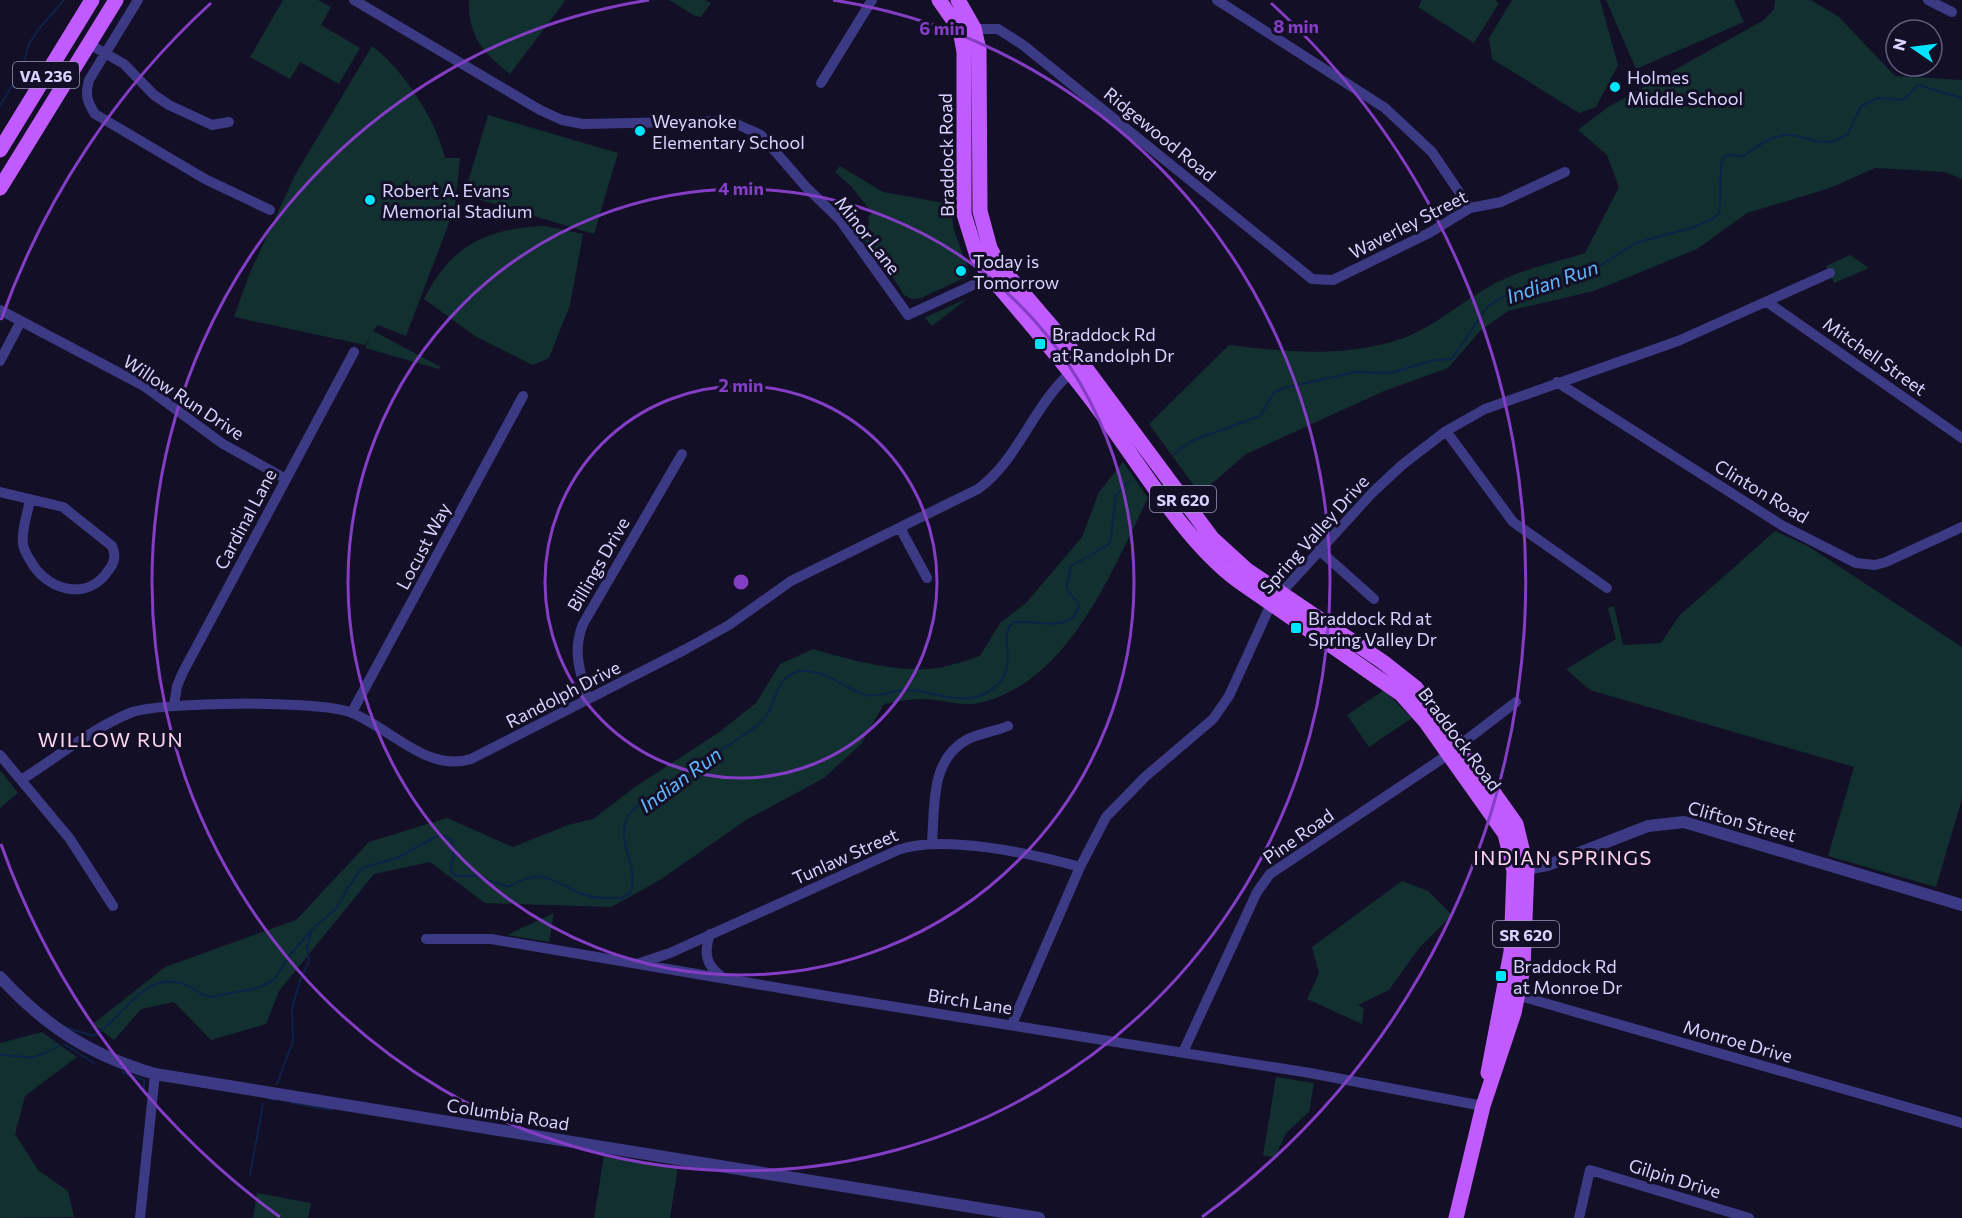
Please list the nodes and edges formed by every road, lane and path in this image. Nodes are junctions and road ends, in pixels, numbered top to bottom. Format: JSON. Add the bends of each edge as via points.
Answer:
{"nodes":[{"id":1,"x":92,"y":0,"type":"edge"},
{"id":2,"x":116,"y":0,"type":"edge"},
{"id":3,"x":138,"y":0,"type":"edge"},
{"id":4,"x":354,"y":0,"type":"edge"},
{"id":5,"x":872,"y":0,"type":"edge"},
{"id":6,"x":939,"y":0,"type":"edge"},
{"id":7,"x":958,"y":0,"type":"edge"},
{"id":8,"x":1216,"y":0,"type":"edge"},
{"id":9,"x":1928,"y":0,"type":"edge"},
{"id":10,"x":1952,"y":12,"type":"dead end"},
{"id":11,"x":967,"y":29,"type":"junction"},
{"id":12,"x":89,"y":44,"type":"junction"},
{"id":13,"x":104,"y":53,"type":"junction"},
{"id":14,"x":820,"y":83,"type":"dead end"},
{"id":15,"x":229,"y":122,"type":"dead end"},
{"id":16,"x":0,"y":150,"type":"edge"},
{"id":17,"x":1565,"y":172,"type":"dead end"},
{"id":18,"x":0,"y":188,"type":"edge"},
{"id":19,"x":1470,"y":208,"type":"junction"},
{"id":20,"x":270,"y":210,"type":"dead end"},
{"id":21,"x":993,"y":270,"type":"junction"},
{"id":22,"x":1830,"y":273,"type":"dead end"},
{"id":23,"x":1334,"y":280,"type":"joint"},
{"id":24,"x":1767,"y":302,"type":"junction"},
{"id":25,"x":0,"y":310,"type":"edge"},
{"id":26,"x":21,"y":321,"type":"junction"},
{"id":27,"x":354,"y":352,"type":"dead end"},
{"id":28,"x":0,"y":361,"type":"edge"},
{"id":29,"x":1077,"y":367,"type":"junction"},
{"id":30,"x":1557,"y":382,"type":"junction"},
{"id":31,"x":523,"y":396,"type":"dead end"},
{"id":32,"x":1446,"y":431,"type":"junction"},
{"id":33,"x":1962,"y":438,"type":"edge"},
{"id":34,"x":682,"y":454,"type":"dead end"},
{"id":35,"x":286,"y":479,"type":"junction"},
{"id":36,"x":0,"y":492,"type":"edge"},
{"id":37,"x":30,"y":499,"type":"junction"},
{"id":38,"x":1962,"y":527,"type":"edge"},
{"id":39,"x":900,"y":528,"type":"junction"},
{"id":40,"x":1319,"y":550,"type":"junction"},
{"id":41,"x":927,"y":578,"type":"dead end"},
{"id":42,"x":1607,"y":588,"type":"dead end"},
{"id":43,"x":1275,"y":598,"type":"junction"},
{"id":44,"x":1374,"y":599,"type":"dead end"},
{"id":45,"x":588,"y":699,"type":"junction"},
{"id":46,"x":1516,"y":702,"type":"dead end"},
{"id":47,"x":174,"y":705,"type":"junction"},
{"id":48,"x":352,"y":712,"type":"junction"},
{"id":49,"x":1008,"y":726,"type":"dead end"},
{"id":50,"x":1455,"y":749,"type":"junction"},
{"id":51,"x":0,"y":755,"type":"edge"},
{"id":52,"x":21,"y":780,"type":"junction"},
{"id":53,"x":932,"y":842,"type":"junction"},
{"id":54,"x":1080,"y":867,"type":"junction"},
{"id":55,"x":1520,"y":870,"type":"junction"},
{"id":56,"x":1962,"y":905,"type":"edge"},
{"id":57,"x":113,"y":906,"type":"dead end"},
{"id":58,"x":710,"y":934,"type":"junction"},
{"id":59,"x":426,"y":939,"type":"dead end"},
{"id":60,"x":634,"y":964,"type":"junction"},
{"id":61,"x":0,"y":977,"type":"edge"},
{"id":62,"x":724,"y":979,"type":"junction"},
{"id":63,"x":1511,"y":993,"type":"junction"},
{"id":64,"x":1012,"y":1024,"type":"junction"},
{"id":65,"x":1183,"y":1052,"type":"junction"},
{"id":66,"x":155,"y":1074,"type":"junction"},
{"id":67,"x":1484,"y":1106,"type":"junction"},
{"id":68,"x":1962,"y":1123,"type":"edge"},
{"id":69,"x":140,"y":1218,"type":"edge"},
{"id":70,"x":1040,"y":1218,"type":"edge"},
{"id":71,"x":1456,"y":1218,"type":"edge"},
{"id":72,"x":1579,"y":1218,"type":"edge"},
{"id":73,"x":1749,"y":1218,"type":"edge"}],
"edges":[{"from":1,"to":16,"type":"main road","number":"VA 236"},
{"from":2,"to":12,"type":"main road","number":"VA 236"},
{"from":3,"to":13,"type":"street"},
{"from":4,"to":21,"type":"street","name":"Minor Lane","via":[[562,120],[583,124],[740,123],[768,140],[796,177],[840,220],[908,315],[973,285]]},
{"from":5,"to":14,"type":"street"},
{"from":6,"to":11,"type":"main road","name":"Braddock Road","number":"SR 620"},
{"from":7,"to":11,"type":"main road","name":"Braddock Road","number":"SR 620"},
{"from":8,"to":19,"type":"street","via":[[1385,108],[1432,152]]},
{"from":9,"to":10,"type":"street"},
{"from":11,"to":21,"type":"main road","name":"Braddock Road","number":"SR 620","via":[[980,66],[980,211]]},
{"from":11,"to":23,"type":"street","name":"Ridgewood Road","via":[[998,28],[1023,45],[1304,275],[1320,281]]},
{"from":12,"to":13,"type":"street"},
{"from":12,"to":18,"type":"main road","number":"VA 236"},
{"from":13,"to":15,"type":"street","via":[[124,64],[169,105],[212,125]]},
{"from":13,"to":20,"type":"street","via":[[86,92],[95,114],[205,179]]},
{"from":17,"to":19,"type":"street","name":"Waverley Street","via":[[1501,202]]},
{"from":19,"to":23,"type":"street","name":"Waverley Street"},
{"from":21,"to":29,"type":"main road","name":"Braddock Road","number":"SR 620"},
{"from":22,"to":24,"type":"street","name":"Spring Valley Drive"},
{"from":24,"to":30,"type":"street","name":"Spring Valley Drive","via":[[1641,355]]},
{"from":24,"to":33,"type":"street","name":"Mitchell Street"},
{"from":25,"to":26,"type":"street","name":"Willow Run Drive"},
{"from":26,"to":28,"type":"street"},
{"from":26,"to":35,"type":"street","name":"Willow Run Drive","via":[[144,386],[223,444]]},
{"from":27,"to":35,"type":"street","name":"Cardinal Lane"},
{"from":29,"to":39,"type":"street","name":"Randolph Drive","via":[[1047,397],[985,485]]},
{"from":29,"to":43,"type":"main road","name":"Braddock Road","number":"SR 620","via":[[1212,538]]},
{"from":30,"to":32,"type":"street","name":"Spring Valley Drive","via":[[1485,409]]},
{"from":30,"to":38,"type":"street","name":"Clinton Road","via":[[1783,526],[1856,562],[1887,562]]},
{"from":31,"to":48,"type":"street","name":"Locust Way"},
{"from":32,"to":40,"type":"street","name":"Spring Valley Drive","via":[[1402,465]]},
{"from":32,"to":42,"type":"street","via":[[1513,522]]},
{"from":34,"to":45,"type":"street","name":"Billings Drive","via":[[578,637],[577,661]]},
{"from":35,"to":47,"type":"street","name":"Cardinal Lane","via":[[183,672]]},
{"from":36,"to":37,"type":"street"},
{"from":37,"to":37,"type":"street","via":[[63,507],[112,546],[114,564],[100,583],[83,590],[51,584],[42,578],[23,542]]},
{"from":39,"to":41,"type":"street"},
{"from":39,"to":45,"type":"street","name":"Randolph Drive","via":[[791,581],[729,624]]},
{"from":40,"to":43,"type":"street","name":"Spring Valley Drive"},
{"from":40,"to":44,"type":"street"},
{"from":43,"to":50,"type":"main road","name":"Braddock Road","number":"SR 620","via":[[1401,675],[1431,705]]},
{"from":43,"to":54,"type":"street","name":"Spring Valley Drive","via":[[1220,710],[1118,803],[1099,828]]},
{"from":45,"to":48,"type":"street","name":"Randolph Drive","via":[[480,755],[453,764],[427,756]]},
{"from":46,"to":50,"type":"street","name":"Pine Road"},
{"from":47,"to":48,"type":"street","name":"Randolph Drive","via":[[290,704]]},
{"from":47,"to":52,"type":"street","name":"Randolph Drive","via":[[127,714]]},
{"from":49,"to":53,"type":"street","via":[[966,740],[946,757],[937,781]]},
{"from":50,"to":55,"type":"main road","name":"Braddock Road","number":"SR 620","via":[[1501,827]]},
{"from":50,"to":65,"type":"street","name":"Pine Road","via":[[1270,874],[1257,892]]},
{"from":51,"to":52,"type":"street"},
{"from":52,"to":57,"type":"street","via":[[70,839]]},
{"from":53,"to":54,"type":"street","name":"Tunlaw Street"},
{"from":53,"to":58,"type":"street","name":"Tunlaw Street","via":[[898,850]]},
{"from":54,"to":64,"type":"street","name":"Spring Valley Drive"},
{"from":55,"to":56,"type":"street","name":"Clifton Street","via":[[1587,851],[1648,826],[1684,822]]},
{"from":55,"to":63,"type":"main road","name":"Braddock Road","number":"SR 620"},
{"from":58,"to":60,"type":"street","name":"Tunlaw Street"},
{"from":58,"to":62,"type":"street","via":[[707,960]]},
{"from":59,"to":60,"type":"street","name":"Birch Lane","via":[[491,939]]},
{"from":60,"to":62,"type":"street","name":"Birch Lane"},
{"from":61,"to":66,"type":"street","name":"Columbia Road","via":[[43,1021],[74,1041]]},
{"from":62,"to":64,"type":"street","name":"Birch Lane"},
{"from":63,"to":67,"type":"main road","name":"Braddock Road","number":"SR 620","via":[[1490,1059]]},
{"from":63,"to":68,"type":"street","name":"Monroe Drive"},
{"from":64,"to":65,"type":"street","name":"Birch Lane"},
{"from":65,"to":67,"type":"street","name":"Birch Lane"},
{"from":66,"to":69,"type":"street"},
{"from":66,"to":70,"type":"street","name":"Columbia Road"},
{"from":67,"to":71,"type":"main road","name":"Braddock Road","number":"SR 620"},
{"from":72,"to":73,"type":"street","name":"Gilpin Drive","via":[[1590,1170]]}]}
